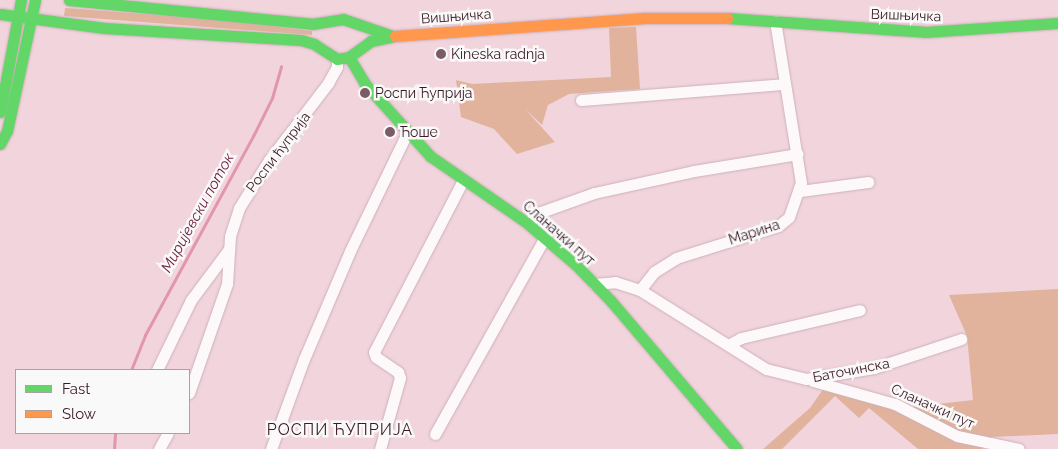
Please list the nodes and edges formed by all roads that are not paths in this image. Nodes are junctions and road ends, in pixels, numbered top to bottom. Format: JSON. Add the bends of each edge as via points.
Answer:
{"nodes":[{"id":1,"x":21,"y":0,"type":"edge"},
{"id":2,"x":35,"y":0,"type":"edge"},
{"id":3,"x":69,"y":0,"type":"edge"},
{"id":4,"x":0,"y":14,"type":"edge"},
{"id":5,"x":17,"y":18,"type":"junction"},
{"id":6,"x":31,"y":21,"type":"junction"},
{"id":7,"x":332,"y":21,"type":"junction"},
{"id":8,"x":776,"y":21,"type":"junction"},
{"id":9,"x":353,"y":24,"type":"junction"},
{"id":10,"x":1058,"y":24,"type":"edge"},
{"id":11,"x":394,"y":36,"type":"junction"},
{"id":12,"x":323,"y":50,"type":"junction"},
{"id":13,"x":348,"y":55,"type":"junction"},
{"id":14,"x":783,"y":84,"type":"junction"},
{"id":15,"x":581,"y":100,"type":"dead end"},
{"id":16,"x":0,"y":106,"type":"edge"},
{"id":17,"x":407,"y":133,"type":"junction"},
{"id":18,"x":0,"y":144,"type":"edge"},
{"id":19,"x":798,"y":154,"type":"junction"},
{"id":20,"x":463,"y":180,"type":"junction"},
{"id":21,"x":868,"y":182,"type":"dead end"},
{"id":22,"x":800,"y":191,"type":"junction"},
{"id":23,"x":527,"y":223,"type":"junction"},
{"id":24,"x":545,"y":237,"type":"junction"},
{"id":25,"x":229,"y":249,"type":"junction"},
{"id":26,"x":594,"y":284,"type":"junction"},
{"id":27,"x":640,"y":290,"type":"junction"},
{"id":28,"x":860,"y":310,"type":"dead end"},
{"id":29,"x":961,"y":339,"type":"dead end"},
{"id":30,"x":728,"y":345,"type":"junction"},
{"id":31,"x":157,"y":369,"type":"edge"},
{"id":32,"x":806,"y":379,"type":"junction"},
{"id":33,"x":190,"y":390,"type":"edge"},
{"id":34,"x":167,"y":434,"type":"edge"},
{"id":35,"x":436,"y":434,"type":"dead end"},
{"id":36,"x":159,"y":449,"type":"edge"},
{"id":37,"x":271,"y":449,"type":"edge"},
{"id":38,"x":380,"y":449,"type":"edge"},
{"id":39,"x":737,"y":449,"type":"edge"},
{"id":40,"x":1019,"y":449,"type":"edge"}],
"edges":[{"from":1,"to":5,"type":"street"},
{"from":2,"to":6,"type":"street"},
{"from":3,"to":7,"type":"street","name":"Вишњичка","via":[[184,8],[312,24]]},
{"from":4,"to":5,"type":"street"},
{"from":5,"to":6,"type":"street"},
{"from":5,"to":16,"type":"street"},
{"from":6,"to":12,"type":"street","via":[[271,37],[308,42]]},
{"from":6,"to":18,"type":"street","via":[[7,131]]},
{"from":7,"to":9,"type":"street","name":"Вишњичка","via":[[343,19]]},
{"from":7,"to":12,"type":"street","via":[[321,34]]},
{"from":8,"to":10,"type":"street","name":"Вишњичка","via":[[925,32]]},
{"from":8,"to":11,"type":"street","name":"Вишњичка","via":[[645,18]]},
{"from":8,"to":14,"type":"street","name":"Марина"},
{"from":9,"to":11,"type":"street","name":"Вишњичка"},
{"from":9,"to":13,"type":"street","via":[[360,39]]},
{"from":11,"to":13,"type":"street","name":"Вишњичка","via":[[371,42]]},
{"from":12,"to":13,"type":"street"},
{"from":13,"to":17,"type":"street","name":"Сланачки пут","via":[[357,74]]},
{"from":13,"to":25,"type":"street","name":"Роспи ћуприја","via":[[243,200],[234,218]]},
{"from":14,"to":15,"type":"street"},
{"from":14,"to":19,"type":"street","name":"Марина"},
{"from":17,"to":20,"type":"street","name":"Сланачки пут","via":[[438,163]]},
{"from":17,"to":37,"type":"street","via":[[350,251],[304,359]]},
{"from":19,"to":22,"type":"street","name":"Марина"},
{"from":19,"to":23,"type":"street","via":[[694,171],[594,193],[541,212]]},
{"from":20,"to":23,"type":"street","name":"Сланачки пут"},
{"from":20,"to":38,"type":"street","via":[[374,352],[376,357],[398,372],[400,378]]},
{"from":21,"to":22,"type":"street"},
{"from":22,"to":27,"type":"street","name":"Марина","via":[[784,223],[676,258],[654,272]]},
{"from":23,"to":24,"type":"street","name":"Сланачки пут"},
{"from":24,"to":26,"type":"street","name":"Сланачки пут"},
{"from":24,"to":35,"type":"street"},
{"from":25,"to":31,"type":"street","via":[[191,300]]},
{"from":25,"to":33,"type":"street","name":"Роспи ћуприја","via":[[227,284]]},
{"from":26,"to":27,"type":"street","via":[[615,282]]},
{"from":26,"to":39,"type":"street","name":"Сланачки пут"},
{"from":27,"to":30,"type":"street","name":"Баточинска"},
{"from":28,"to":30,"type":"street","via":[[741,338]]},
{"from":29,"to":32,"type":"street","name":"Баточинска","via":[[874,368]]},
{"from":30,"to":32,"type":"street","name":"Баточинска","via":[[766,368]]},
{"from":32,"to":40,"type":"street","name":"Сланачки пут","via":[[889,402],[957,436]]},
{"from":34,"to":36,"type":"street"}]}
